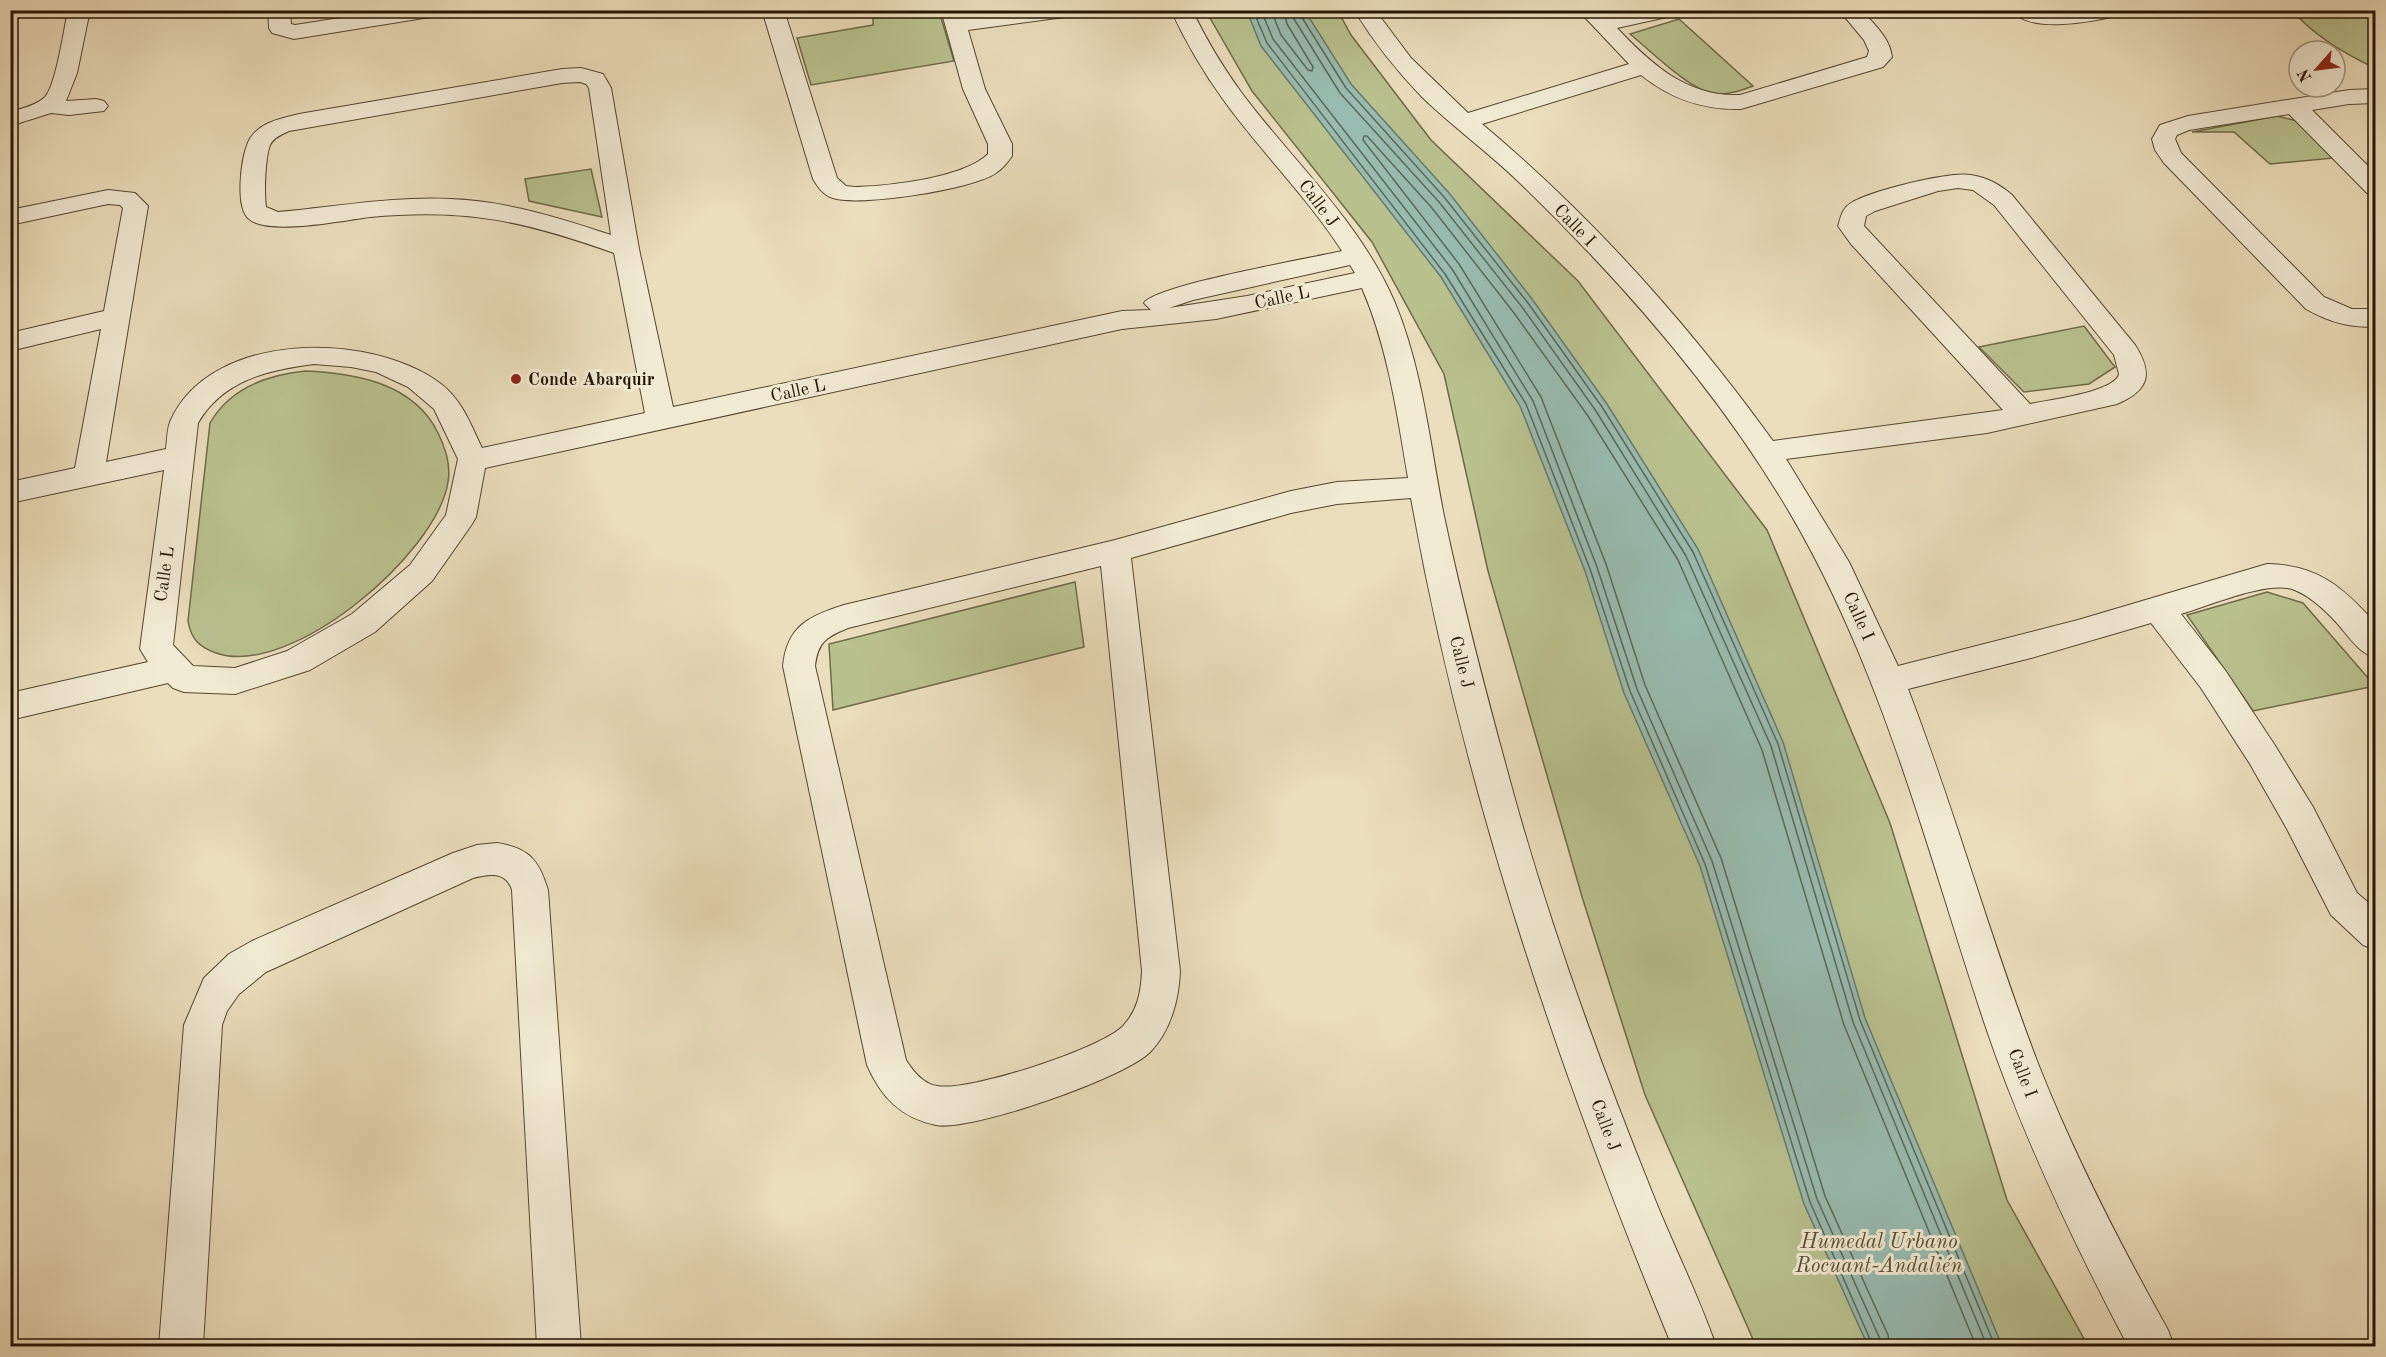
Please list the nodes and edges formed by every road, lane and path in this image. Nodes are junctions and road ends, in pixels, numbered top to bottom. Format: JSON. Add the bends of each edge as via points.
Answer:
{"nodes":[{"id":1,"x":79,"y":10,"type":"edge"},
{"id":2,"x":279,"y":10,"type":"edge"},
{"id":3,"x":436,"y":10,"type":"edge"},
{"id":4,"x":773,"y":10,"type":"edge"},
{"id":5,"x":1072,"y":10,"type":"edge"},
{"id":6,"x":1181,"y":10,"type":"edge"},
{"id":7,"x":1364,"y":10,"type":"edge"},
{"id":8,"x":1668,"y":10,"type":"edge"},
{"id":9,"x":1849,"y":10,"type":"edge"},
{"id":10,"x":2022,"y":10,"type":"edge"},
{"id":11,"x":2112,"y":10,"type":"edge"},
{"id":12,"x":954,"y":18,"type":"edge"},
{"id":13,"x":1595,"y":18,"type":"edge"},
{"id":14,"x":1646,"y":66,"type":"junction"},
{"id":15,"x":2376,"y":96,"type":"edge"},
{"id":16,"x":2294,"y":105,"type":"junction"},
{"id":17,"x":46,"y":106,"type":"junction"},
{"id":18,"x":96,"y":106,"type":"dead end"},
{"id":19,"x":10,"y":119,"type":"edge"},
{"id":20,"x":1465,"y":122,"type":"junction"},
{"id":21,"x":2376,"y":188,"type":"edge"},
{"id":22,"x":10,"y":218,"type":"edge"},
{"id":23,"x":626,"y":249,"type":"junction"},
{"id":24,"x":1363,"y":267,"type":"junction"},
{"id":25,"x":117,"y":317,"type":"junction"},
{"id":26,"x":2376,"y":317,"type":"edge"},
{"id":27,"x":10,"y":342,"type":"edge"},
{"id":28,"x":2025,"y":416,"type":"junction"},
{"id":29,"x":661,"y":420,"type":"junction"},
{"id":30,"x":1766,"y":452,"type":"junction"},
{"id":31,"x":180,"y":456,"type":"junction"},
{"id":32,"x":474,"y":460,"type":"junction"},
{"id":33,"x":89,"y":476,"type":"junction"},
{"id":34,"x":1424,"y":487,"type":"junction"},
{"id":35,"x":10,"y":493,"type":"edge"},
{"id":36,"x":1115,"y":551,"type":"junction"},
{"id":37,"x":2160,"y":610,"type":"junction"},
{"id":38,"x":2376,"y":646,"type":"edge"},
{"id":39,"x":168,"y":670,"type":"junction"},
{"id":40,"x":1887,"y":681,"type":"junction"},
{"id":41,"x":11,"y":708,"type":"edge"},
{"id":42,"x":2376,"y":933,"type":"edge"},
{"id":43,"x":181,"y":1347,"type":"edge"},
{"id":44,"x":559,"y":1347,"type":"edge"},
{"id":45,"x":1694,"y":1347,"type":"edge"},
{"id":46,"x":2152,"y":1347,"type":"edge"}],
"edges":[{"from":1,"to":17,"type":"street","via":[[58,95]]},
{"from":2,"to":3,"type":"street","via":[[280,28],[294,32]]},
{"from":4,"to":12,"type":"street","via":[[825,179],[834,189],[852,195],[978,173],[1000,156],[1000,144],[974,89]]},
{"from":5,"to":12,"type":"street"},
{"from":6,"to":24,"type":"street","name":"Calle J","via":[[1220,79],[1321,204]]},
{"from":7,"to":20,"type":"street","name":"Calle I","via":[[1379,34],[1419,80]]},
{"from":8,"to":13,"type":"street"},
{"from":9,"to":14,"type":"street","via":[[1878,43],[1881,57],[1741,102],[1722,104],[1692,97]]},
{"from":10,"to":11,"type":"street","via":[[2042,18],[2064,20]]},
{"from":13,"to":14,"type":"street"},
{"from":14,"to":20,"type":"street"},
{"from":15,"to":16,"type":"street"},
{"from":16,"to":21,"type":"street"},
{"from":16,"to":26,"type":"street","via":[[2176,126],[2167,130],[2163,143],[2172,158],[2315,303],[2339,314]]},
{"from":17,"to":18,"type":"street"},
{"from":17,"to":19,"type":"street"},
{"from":20,"to":30,"type":"street","name":"Calle I","via":[[1534,183],[1614,265],[1683,343]]},
{"from":22,"to":25,"type":"street","via":[[108,197],[132,201],[136,212]]},
{"from":23,"to":23,"type":"street","via":[[600,87],[589,77],[561,76],[288,123],[270,131],[258,146],[252,204],[264,218],[453,206],[522,216]]},
{"from":23,"to":29,"type":"street"},
{"from":24,"to":29,"type":"street","name":"Calle L","via":[[1206,313],[1122,320]]},
{"from":24,"to":34,"type":"street","name":"Calle J","via":[[1380,300],[1404,371]]},
{"from":25,"to":27,"type":"street"},
{"from":25,"to":33,"type":"street"},
{"from":28,"to":28,"type":"street","via":[[2119,393],[2133,377],[2131,360],[2003,200],[1988,187],[1965,180],[1942,181],[1860,208],[1851,220],[1854,233]]},
{"from":28,"to":30,"type":"street"},
{"from":29,"to":32,"type":"street","name":"Calle L"},
{"from":30,"to":40,"type":"street","name":"Calle I","via":[[1830,555]]},
{"from":31,"to":32,"type":"street","name":"Calle L","via":[[184,423],[214,385],[258,364],[314,354],[372,361],[419,380],[453,411],[467,434]]},
{"from":31,"to":33,"type":"street"},
{"from":31,"to":39,"type":"street","name":"Calle L","via":[[156,636],[160,661]]},
{"from":32,"to":39,"type":"street","name":"Calle L","via":[[462,515],[446,543],[395,600],[360,626],[324,649],[258,677],[208,683],[185,680]]},
{"from":33,"to":35,"type":"street"},
{"from":34,"to":36,"type":"street","via":[[1337,493],[1300,500]]},
{"from":34,"to":45,"type":"street","name":"Calle J","via":[[1454,630],[1515,859],[1596,1099]]},
{"from":36,"to":36,"type":"street","via":[[829,622],[816,628],[799,652],[801,678],[886,1065],[895,1082],[923,1103],[948,1107],[973,1103],[1104,1061],[1128,1047],[1157,1008],[1161,971]]},
{"from":37,"to":38,"type":"street","via":[[2267,576],[2291,576],[2330,594]]},
{"from":37,"to":40,"type":"street","via":[[1982,660]]},
{"from":37,"to":42,"type":"street","via":[[2213,679],[2262,754],[2344,904]]},
{"from":39,"to":41,"type":"street"},
{"from":40,"to":46,"type":"street","name":"Calle I","via":[[1947,847],[2005,1026],[2050,1143],[2111,1272]]},
{"from":43,"to":44,"type":"street","via":[[203,1025],[208,1004],[241,965],[466,864],[496,858],[520,868],[528,878],[530,890]]}]}
